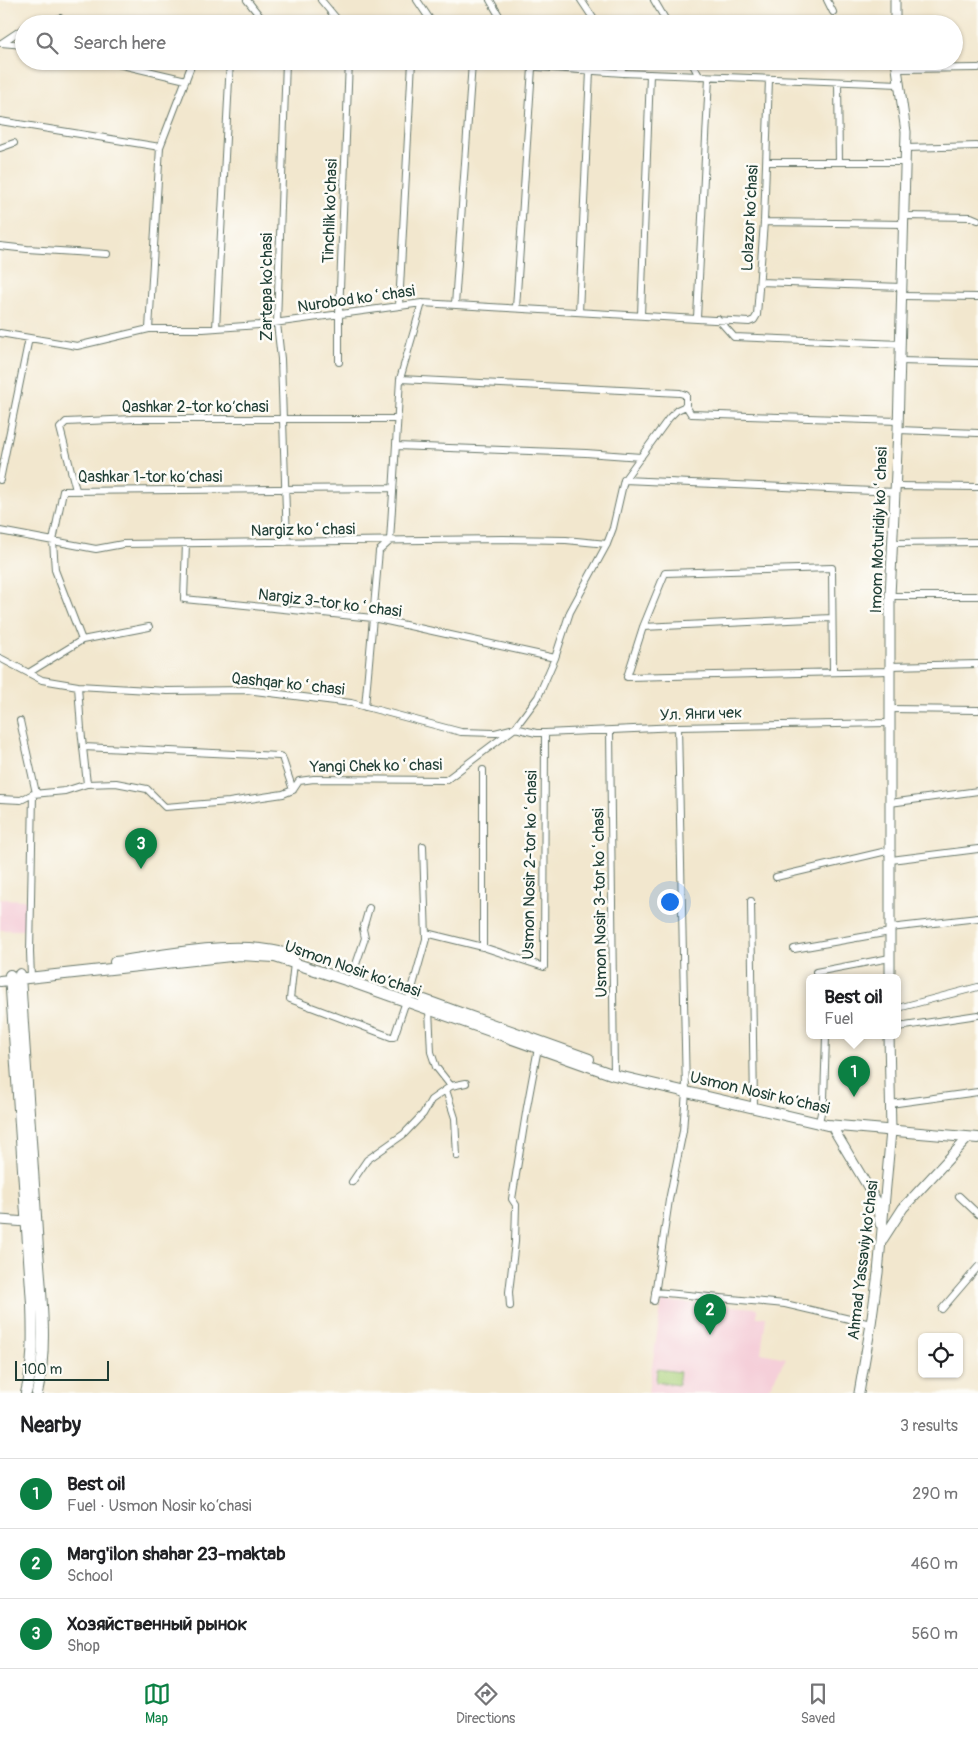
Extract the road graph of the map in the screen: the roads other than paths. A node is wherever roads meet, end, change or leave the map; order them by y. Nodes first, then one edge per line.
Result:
1 (246, 0) edge
2 (321, 0) edge
3 (417, 0) edge
4 (490, 0) edge
5 (582, 0) edge
6 (654, 0) edge
7 (826, 0) edge
8 (895, 0) edge
9 (833, 12) dead end
10 (258, 15) edge
11 (334, 15) edge
12 (428, 15) edge
13 (499, 15) edge
14 (591, 15) edge
15 (663, 15) edge
16 (895, 15) edge
17 (15, 34) edge
18 (1, 43) edge
19 (15, 44) edge
20 (963, 67) edge
21 (978, 68) edge
22 (143, 70) edge
23 (190, 70) edge
24 (230, 70) edge
25 (286, 70) edge
26 (349, 70) edge
27 (412, 70) edge
28 (472, 70) edge
29 (530, 70) edge
30 (581, 70) edge
31 (622, 70) edge
32 (695, 70) edge
33 (898, 70) edge
34 (590, 71) junction
35 (623, 73) junction
36 (650, 74) junction
37 (699, 76) junction
38 (709, 77) junction
39 (769, 79) junction
40 (186, 80) junction
41 (838, 82) junction
42 (899, 84) junction
43 (0, 121) edge
44 (14, 143) dead end
45 (978, 146) edge
46 (0, 148) edge
47 (160, 148) junction
48 (906, 148) junction
49 (766, 162) junction
50 (839, 162) junction
51 (906, 162) junction
52 (904, 220) junction
53 (978, 220) edge
54 (764, 222) junction
55 (0, 246) edge
56 (107, 254) dead end
57 (760, 282) junction
58 (902, 291) junction
59 (978, 297) edge
60 (422, 303) junction
61 (456, 305) junction
62 (399, 306) junction
63 (516, 308) junction
64 (579, 312) junction
65 (339, 314) junction
66 (641, 315) junction
67 (697, 318) junction
68 (718, 319) junction
69 (277, 323) junction
70 (216, 328) junction
71 (149, 329) junction
72 (0, 333) edge
73 (29, 338) junction
74 (900, 344) junction
75 (900, 361) junction
76 (339, 362) dead end
77 (978, 363) edge
78 (400, 379) junction
79 (686, 406) junction
80 (283, 419) junction
81 (397, 419) junction
82 (898, 426) junction
83 (978, 433) edge
84 (396, 446) junction
85 (641, 457) junction
86 (0, 480) edge
87 (624, 480) junction
88 (978, 487) edge
89 (393, 488) junction
90 (286, 489) junction
91 (895, 489) junction
92 (76, 490) junction
93 (0, 531) edge
94 (53, 541) junction
95 (390, 541) junction
96 (287, 542) junction
97 (978, 542) edge
98 (892, 543) junction
99 (186, 544) junction
100 (607, 544) junction
101 (890, 596) junction
102 (978, 596) edge
103 (373, 618) junction
104 (832, 618) junction
105 (149, 627) dead end
106 (643, 627) junction
107 (82, 640) junction
108 (0, 658) edge
109 (555, 658) junction
110 (978, 664) edge
111 (889, 668) junction
112 (30, 672) junction
113 (833, 672) junction
114 (78, 686) junction
115 (365, 707) junction
116 (889, 709) junction
117 (978, 710) edge
118 (20, 722) dead end
119 (890, 723) junction
120 (678, 727) junction
121 (515, 728) junction
122 (610, 731) junction
123 (545, 733) junction
124 (83, 747) junction
125 (483, 770) dead end
126 (87, 784) junction
127 (292, 790) junction
128 (978, 790) edge
129 (34, 794) junction
130 (0, 799) edge
131 (890, 803) junction
132 (423, 846) dead end
133 (978, 849) edge
134 (891, 855) junction
135 (776, 877) dead end
136 (751, 901) dead end
137 (368, 908) dead end
138 (978, 918) edge
139 (890, 930) junction
140 (426, 933) junction
141 (483, 947) junction
142 (794, 950) dead end
143 (890, 958) junction
144 (294, 963) junction
145 (816, 972) dead end
146 (890, 974) edge
147 (352, 976) junction
148 (15, 977) edge
149 (978, 987) edge
150 (382, 989) junction
151 (408, 999) junction
152 (901, 1007) edge
153 (429, 1010) junction
154 (978, 1015) edge
155 (901, 1026) edge
156 (826, 1039) edge
157 (889, 1039) edge
158 (538, 1048) junction
159 (614, 1072) junction
160 (466, 1084) dead end
161 (448, 1088) junction
162 (686, 1091) junction
163 (978, 1092) edge
164 (890, 1104) junction
165 (754, 1107) junction
166 (819, 1122) junction
167 (831, 1125) junction
168 (892, 1131) junction
169 (973, 1138) edge
170 (457, 1156) dead end
171 (352, 1182) dead end
172 (959, 1196) dead end
173 (978, 1214) edge
174 (0, 1220) edge
175 (32, 1223) junction
176 (882, 1242) junction
177 (978, 1267) edge
178 (655, 1292) junction
179 (654, 1301) dead end
180 (510, 1306) dead end
181 (942, 1309) dead end
182 (871, 1324) junction
183 (26, 1393) edge
184 (37, 1393) edge
185 (859, 1393) edge

1 - 10 street
2 - 11 street
3 - 12 street
4 - 13 street
5 - 14 street
6 - 15 street
7 - 9 street
8 - 16 street
17 - 18 street
18 - 19 street
20 - 21 street
22 - 40 street
23 - 40 street
24 - 70 street
25 - 69 street, Zartepa ko'chasi
26 - 65 street, Tinchlik ko'chasi
27 - 62 street
28 - 61 street
29 - 63 street
30 - 34 street
31 - 35 street
32 - 37 street
33 - 42 street, Imom Moturidiy koʻchasi
34 - 35 street
34 - 64 street
35 - 36 street
36 - 37 street
36 - 66 street
37 - 38 street
38 - 39 street
38 - 67 street
39 - 41 street
39 - 49 street, Lolazor ko‘chasi
40 - 47 street
41 - 42 street
41 - 50 street
42 - 48 street, Imom Moturidiy koʻchasi
43 - 47 street
44 - 46 street
45 - 48 street
47 - 71 street
48 - 51 street, Imom Moturidiy koʻchasi
49 - 50 street
49 - 54 street, Lolazor ko‘chasi
50 - 51 street
51 - 52 street, Imom Moturidiy koʻchasi
52 - 53 street
52 - 54 street
52 - 58 street, Imom Moturidiy koʻchasi
54 - 57 street, Lolazor ko‘chasi
55 - 56 street
57 - 58 street
57 - 68 street, Lolazor ko‘chasi
58 - 59 street
58 - 74 street, Imom Moturidiy koʻchasi
60 - 61 street, Nurobod koʻchasi
60 - 62 street, Nurobod koʻchasi
60 - 78 street
61 - 63 street, Nurobod koʻchasi
62 - 65 street, Nurobod koʻchasi
63 - 64 street, Nurobod koʻchasi
64 - 66 street, Nurobod koʻchasi
65 - 69 street, Nurobod koʻchasi
65 - 76 street, Tinchlik ko'chasi
66 - 67 street, Nurobod koʻchasi
67 - 68 street, Nurobod koʻchasi
68 - 74 street
69 - 70 street, Nurobod koʻchasi
69 - 80 street, Zartepa ko'chasi
70 - 71 street, Nurobod koʻchasi
71 - 73 street, Nurobod koʻchasi
72 - 73 street, Nurobod koʻchasi
73 - 86 street
74 - 75 street, Imom Moturidiy koʻchasi
75 - 77 street
75 - 82 street, Imom Moturidiy koʻchasi
78 - 79 street
78 - 81 street
79 - 82 street
79 - 85 street
80 - 81 street, Qashkar 2-tor koʼchasi
80 - 90 street, Zartepa ko'chasi
80 - 92 street, Qashkar 2-tor koʼchasi
81 - 84 street
82 - 83 street
82 - 91 street, Imom Moturidiy koʻchasi
84 - 85 street
84 - 89 street
85 - 87 street
87 - 91 street
87 - 100 street, Yangi Chek koʻchasi
88 - 91 street
89 - 90 street, Qashkar 1-tor koʼchasi
89 - 95 street
90 - 92 street, Qashkar 1-tor koʼchasi
90 - 96 street, Zartepa ko'chasi
91 - 98 street, Imom Moturidiy koʻchasi
92 - 94 street, Qashkar 1-tor koʼchasi
93 - 94 street, Nargiz koʻchasi
94 - 99 street, Nargiz koʻchasi
94 - 107 street, Qashkar 1-tor koʼchasi
95 - 96 street, Nargiz koʻchasi
95 - 100 street, Nargiz koʻchasi
95 - 103 street
96 - 99 street, Nargiz koʻchasi
97 - 98 street
98 - 101 street, Imom Moturidiy koʻchasi
99 - 103 street, Nargiz 3-tor koʻchasi
100 - 109 street, Yangi Chek koʻchasi
101 - 102 street
101 - 111 street, Imom Moturidiy koʻchasi
103 - 109 street, Nargiz 3-tor koʻchasi
103 - 115 street
104 - 106 street
104 - 106 street
104 - 113 street
105 - 107 street
106 - 113 street
107 - 112 street
108 - 112 street, Qashqar koʻchasi
109 - 121 street, Yangi Chek koʻchasi
110 - 111 street
111 - 113 street
111 - 116 street, Imom Moturidiy koʻchasi
112 - 114 street, Qashqar koʻchasi
114 - 115 street, Qashqar koʻchasi
114 - 124 street
115 - 121 street, Qashqar koʻchasi
116 - 117 street
116 - 119 street, Imom Moturidiy koʻchasi
118 - 129 street
119 - 120 street, Ул. Янги чек
119 - 131 street, Imom Moturidiy koʻchasi
120 - 122 street, Ул. Янги чек
120 - 162 street
121 - 123 street, Ул. Янги чек
121 - 127 street, Yangi Chek koʻchasi
122 - 123 street, Ул. Янги чек
122 - 159 street, Usmon Nosir 3-tor koʻchasi
123 - 141 street, Usmon Nosir 2-tor koʻchasi
124 - 126 street
124 - 127 street
125 - 141 street
126 - 127 street, Yangi Chek koʻchasi
126 - 129 street, Yangi Chek koʻchasi
128 - 131 street
129 - 130 street, Yangi Chek koʻchasi
129 - 148 street
131 - 134 street, Imom Moturidiy koʻchasi
132 - 140 street
133 - 134 street
134 - 135 street
134 - 139 street, Imom Moturidiy koʻchasi
136 - 165 street
137 - 147 street
138 - 139 street
139 - 142 street
139 - 143 street, Imom Moturidiy koʻchasi
140 - 141 street, Usmon Nosir 2-tor koʻchasi
140 - 151 street
143 - 145 street
143 - 146 street, Imom Moturidiy koʻchasi
144 - 148 main road, Usmon Nosir ko‘chasi
144 - 150 main road, Usmon Nosir ko‘chasi
144 - 151 street
147 - 148 main road, Usmon Nosir ko‘chasi
147 - 150 main road, Usmon Nosir ko‘chasi
148 - 175 main road
149 - 152 street
150 - 151 main road, Usmon Nosir ko‘chasi
151 - 153 main road, Usmon Nosir ko‘chasi
151 - 159 main road, Usmon Nosir ko‘chasi
153 - 158 main road, Usmon Nosir ko‘chasi
153 - 161 street
154 - 155 street
156 - 166 street
157 - 164 street
158 - 159 main road, Usmon Nosir ko‘chasi
158 - 180 street
159 - 162 main road, Usmon Nosir ko‘chasi
160 - 161 street
161 - 170 street
161 - 171 street
162 - 165 main road, Usmon Nosir ko‘chasi
162 - 178 street
163 - 164 street
164 - 168 street
165 - 166 main road, Usmon Nosir ko‘chasi
166 - 167 main road, Usmon Nosir ko‘chasi
167 - 168 main road, Usmon Nosir ko‘chasi
167 - 176 street
168 - 169 main road, Usmon Nosir ko‘chasi
168 - 176 street, Ahmad Yassaviy ko'chasi
169 - 176 street
172 - 173 street
174 - 175 street
175 - 183 main road
175 - 184 main road
176 - 182 street, Ahmad Yassaviy ko'chasi
177 - 181 street
178 - 179 street
178 - 182 street
182 - 185 street, Ahmad Yassaviy ko'chasi

